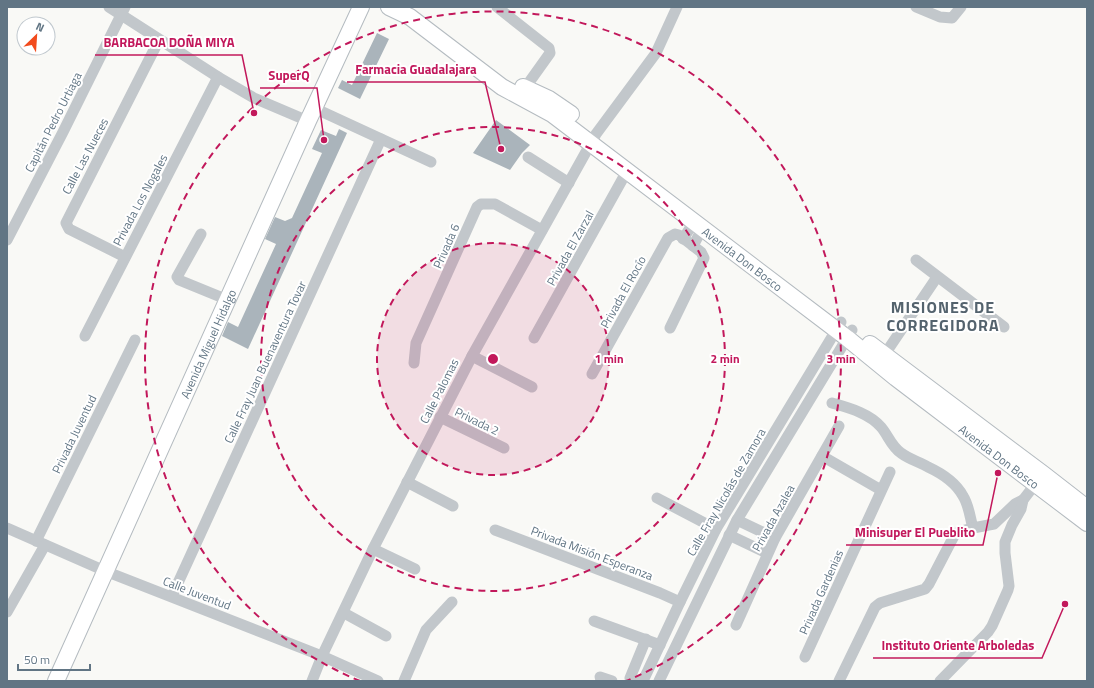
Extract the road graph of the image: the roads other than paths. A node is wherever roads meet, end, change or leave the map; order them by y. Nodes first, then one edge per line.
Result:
1 (109, 7) edge
2 (360, 7) edge
3 (389, 7) edge
4 (414, 7) edge
5 (497, 7) edge
6 (677, 7) edge
7 (916, 7) edge
8 (961, 7) edge
9 (123, 11) edge
10 (160, 40) junction
11 (218, 77) junction
12 (525, 88) junction
13 (311, 115) junction
14 (381, 139) junction
15 (593, 139) junction
16 (528, 157) dead end
17 (431, 162) dead end
18 (627, 171) junction
19 (569, 183) junction
20 (698, 225) junction
21 (542, 230) junction
22 (201, 234) dead end
23 (683, 239) junction
24 (7, 240) edge
25 (693, 246) junction
26 (125, 257) junction
27 (916, 260) dead end
28 (937, 277) junction
29 (228, 300) junction
30 (1004, 327) dead end
31 (670, 328) dead end
32 (844, 330) junction
33 (85, 336) dead end
34 (534, 338) dead end
35 (135, 340) dead end
36 (885, 354) junction
37 (472, 356) junction
38 (414, 364) dead end
39 (592, 374) dead end
40 (532, 387) dead end
41 (832, 403) dead end
42 (440, 417) junction
43 (839, 426) dead end
44 (504, 448) dead end
45 (822, 456) junction
46 (890, 472) dead end
47 (1040, 478) junction
48 (407, 482) junction
49 (881, 490) junction
50 (657, 498) dead end
51 (1023, 500) junction
52 (453, 506) dead end
53 (1087, 508) edge
54 (737, 520) junction
55 (1087, 523) edge
56 (973, 528) junction
57 (716, 529) junction
58 (496, 530) dead end
59 (8, 531) edge
60 (730, 535) junction
61 (775, 538) junction
62 (40, 543) junction
63 (707, 547) junction
64 (373, 549) junction
65 (721, 552) junction
66 (768, 553) junction
67 (415, 569) dead end
68 (105, 571) junction
69 (172, 596) junction
70 (452, 602) dead end
71 (680, 602) junction
72 (7, 612) edge
73 (344, 613) junction
74 (594, 621) dead end
75 (736, 625) dead end
76 (386, 636) dead end
77 (646, 639) junction
78 (660, 645) junction
79 (322, 656) junction
80 (805, 657) dead end
81 (600, 677) dead end
82 (631, 680) edge
83 (56, 681) edge
84 (312, 681) edge
85 (378, 681) edge
86 (404, 681) edge
87 (612, 681) edge
88 (643, 681) edge
89 (659, 681) edge
90 (839, 681) edge
91 (940, 681) edge

1 - 9 street
2 - 13 street, Avenida Miguel Hidalgo
3 - 15 street, Avenida Don Bosco
4 - 12 street, Avenida Don Bosco
5 - 12 street
6 - 15 street, Calle Palomas
7 - 8 street
9 - 10 street
9 - 24 street, Capitán Pedro Urtiaga
10 - 11 street
10 - 26 street, Calle Las Nueces
11 - 13 street
11 - 26 street, Privada Los Nogales
12 - 15 street, Avenida Don Bosco
13 - 14 street
13 - 29 street, Avenida Miguel Hidalgo
14 - 17 street
14 - 69 street, Calle Fray Juan Buenaventura Tovar
15 - 18 street, Avenida Don Bosco
15 - 19 street, Calle Palomas
15 - 32 street, Avenida Don Bosco
16 - 19 street
18 - 20 street, Avenida Don Bosco
18 - 34 street, Privada El Zarzal
19 - 21 street, Calle Palomas
20 - 23 street
20 - 25 street
20 - 32 street, Avenida Don Bosco
21 - 37 street, Calle Palomas
21 - 38 street, Privada 6
22 - 29 street
23 - 25 street
23 - 39 street, Privada El Rocío
25 - 31 street
26 - 33 street, Privada Los Nogales
27 - 28 street
28 - 30 street
28 - 36 street
29 - 68 street, Avenida Miguel Hidalgo
32 - 36 street, Avenida Don Bosco
32 - 47 street, Avenida Don Bosco
32 - 54 street, Calle Fray Nicolás de Zamora
32 - 57 street, Calle Fray Nicolás de Zamora
35 - 62 street, Privada Juventud
36 - 47 street, Avenida Don Bosco
37 - 40 street
37 - 42 street, Calle Palomas
41 - 56 street
42 - 44 street, Privada 2
42 - 48 street, Calle Palomas
43 - 45 street, Privada Azalea
45 - 49 street
45 - 61 street, Privada Azalea
46 - 49 street, Privada Gardenias
47 - 51 street
47 - 53 street, Avenida Don Bosco
47 - 55 street, Avenida Don Bosco
48 - 52 street
48 - 64 street, Calle Palomas
49 - 80 street, Privada Gardenias
50 - 57 street
51 - 56 street
51 - 91 street
54 - 60 street, Calle Fray Nicolás de Zamora
54 - 61 street
56 - 90 street
57 - 63 street, Calle Fray Nicolás de Zamora
58 - 71 street, Privada Misión Esperanza
59 - 62 street, Calle Juventud
60 - 65 street, Calle Fray Nicolás de Zamora
60 - 66 street
61 - 66 street, Privada Azalea
62 - 68 street, Calle Juventud
62 - 72 street, Privada Juventud
63 - 65 street
63 - 71 street, Calle Fray Nicolás de Zamora
64 - 67 street
64 - 73 street, Calle Palomas
65 - 89 street, Calle Fray Nicolás de Zamora
66 - 75 street, Privada Azalea
68 - 69 street, Calle Juventud
68 - 83 street, Avenida Miguel Hidalgo
69 - 79 street, Calle Juventud
70 - 86 street
71 - 78 street, Calle Fray Nicolás de Zamora
73 - 76 street
73 - 79 street, Calle Palomas
74 - 77 street
77 - 78 street
77 - 82 street
78 - 88 street, Calle Fray Nicolás de Zamora
79 - 84 street, Calle Palomas
79 - 85 street, Calle Juventud
81 - 87 street

